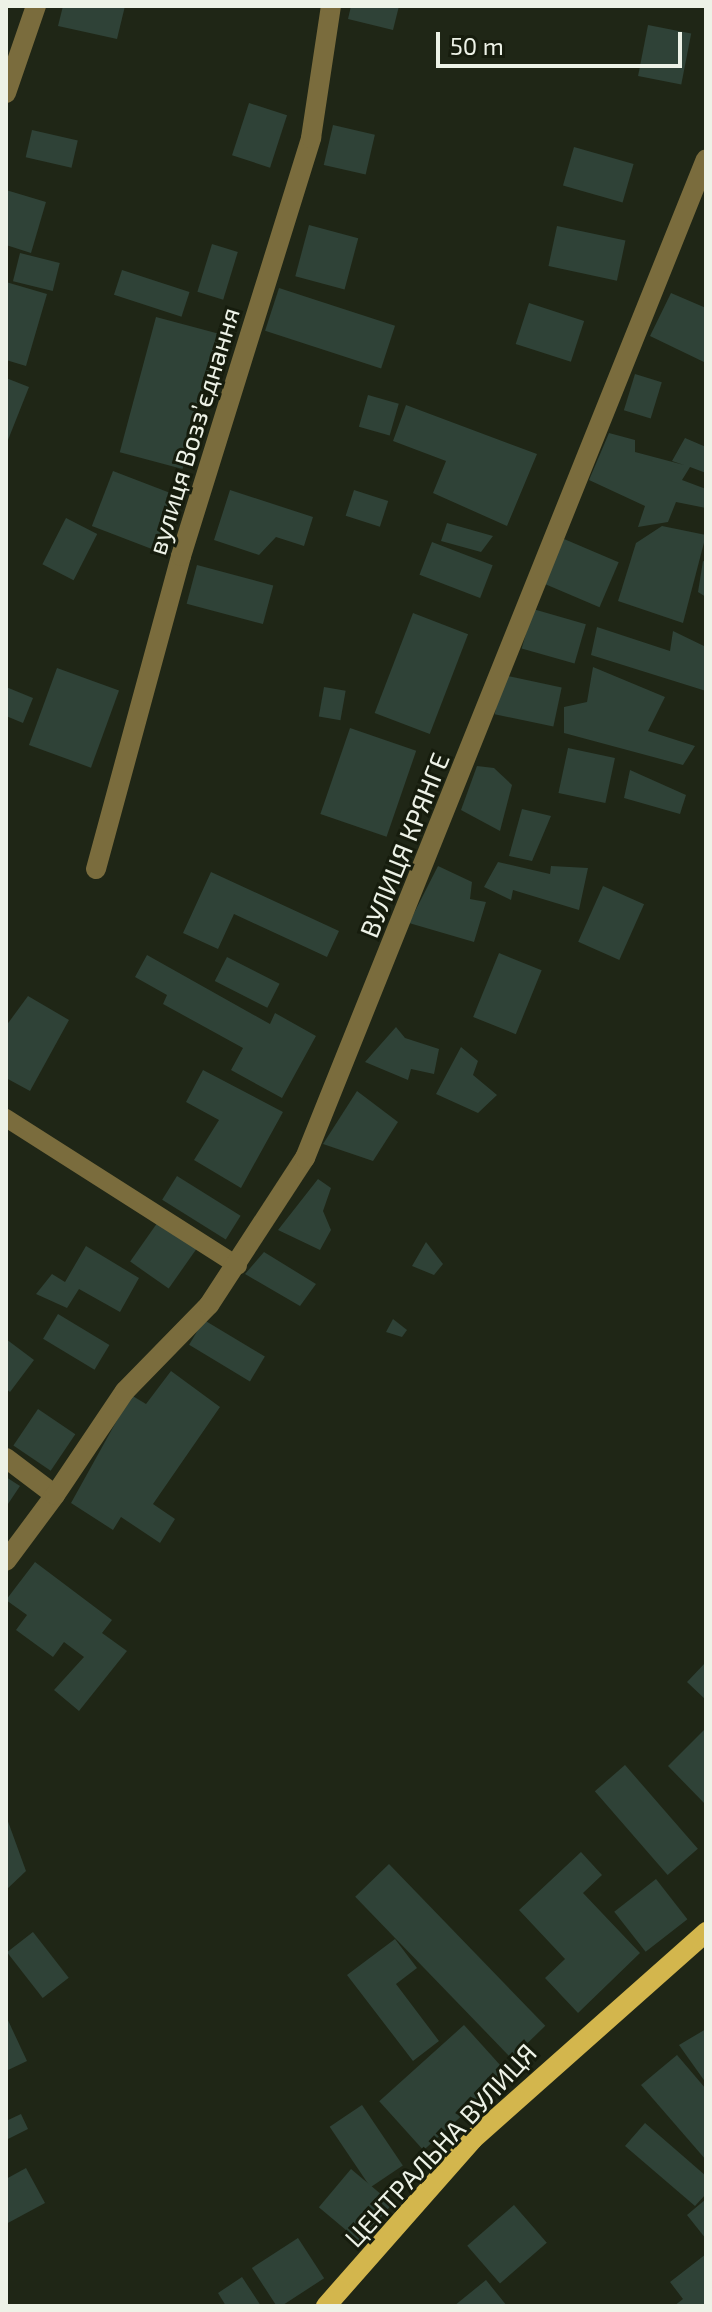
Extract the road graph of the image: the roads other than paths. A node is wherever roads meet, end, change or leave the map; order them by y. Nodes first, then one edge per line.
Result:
1 (36, 6) edge
2 (331, 6) edge
3 (6, 93) edge
4 (706, 159) edge
5 (96, 869) dead end
6 (6, 1118) edge
7 (238, 1266) junction
8 (6, 1458) edge
9 (55, 1495) junction
10 (6, 1561) edge
11 (706, 1932) edge
12 (326, 2306) edge

1 - 3 street
2 - 5 street, вулиця Воззʼєднання
4 - 7 street, ВУЛИЦЯ КРЯНГЕ
6 - 7 lane
7 - 9 street, ВУЛИЦЯ КРЯНГЕ
8 - 9 street
9 - 10 street, ВУЛИЦЯ КРЯНГЕ
11 - 12 main road, ЦЕНТРАЛЬНА ВУЛИЦЯ

